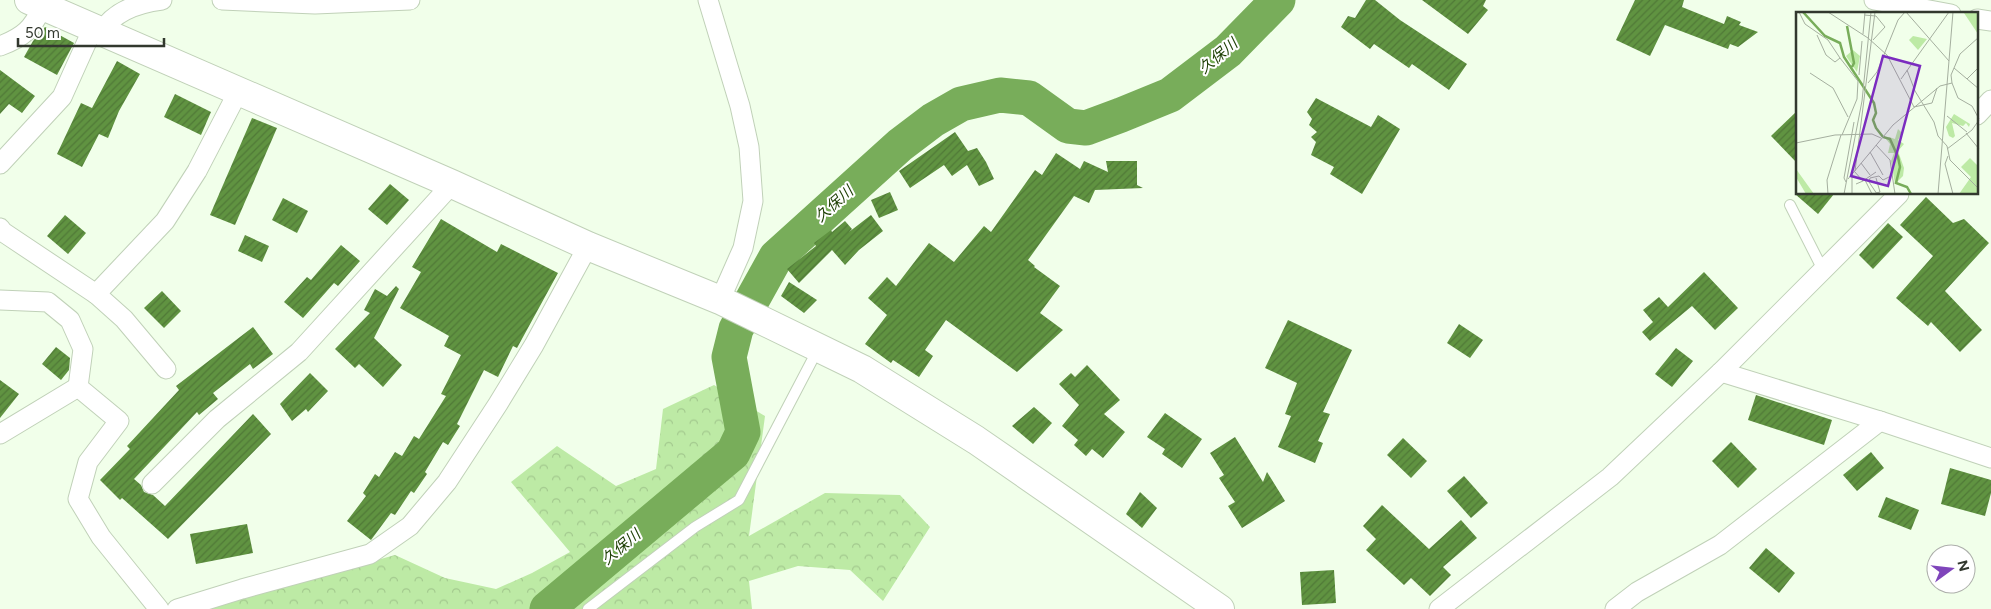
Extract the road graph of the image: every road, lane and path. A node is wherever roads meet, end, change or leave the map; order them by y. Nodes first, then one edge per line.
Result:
1 (162, 0) edge
2 (222, 0) edge
3 (410, 0) edge
4 (708, 0) edge
5 (1874, 0) edge
6 (315, 2) edge
7 (36, 3) edge
8 (1939, 12) edge
9 (1978, 19) edge
10 (1991, 21) edge
11 (98, 30) junction
12 (0, 46) edge
13 (238, 92) junction
14 (1991, 100) edge
15 (1978, 114) edge
16 (0, 164) edge
17 (452, 184) junction
18 (1898, 195) edge
19 (1790, 205) dead end
20 (1, 231) edge
21 (588, 246) junction
22 (1823, 270) junction
23 (96, 294) junction
24 (0, 300) edge
25 (725, 302) junction
26 (818, 348) junction
27 (166, 369) dead end
28 (1721, 372) junction
29 (78, 387) junction
30 (1880, 421) junction
31 (0, 434) edge
32 (1991, 458) edge
33 (152, 484) dead end
34 (159, 609) edge
35 (177, 609) edge
36 (588, 609) edge
37 (1220, 609) edge
38 (1439, 609) edge
39 (1615, 609) edge

1 - 11 street
2 - 6 street
3 - 6 street
4 - 25 street
5 - 8 street
7 - 11 street
7 - 12 street
9 - 10 street
11 - 13 street
11 - 16 street
13 - 17 street
13 - 23 street
14 - 15 street
17 - 21 street
17 - 33 street
18 - 22 street
19 - 22 lane
20 - 23 street
21 - 25 street
21 - 35 street
22 - 28 street
23 - 27 street
24 - 29 street
25 - 26 street
26 - 36 lane
26 - 37 street
28 - 30 street
28 - 38 street
29 - 31 street
29 - 34 street
30 - 32 street
30 - 39 street

